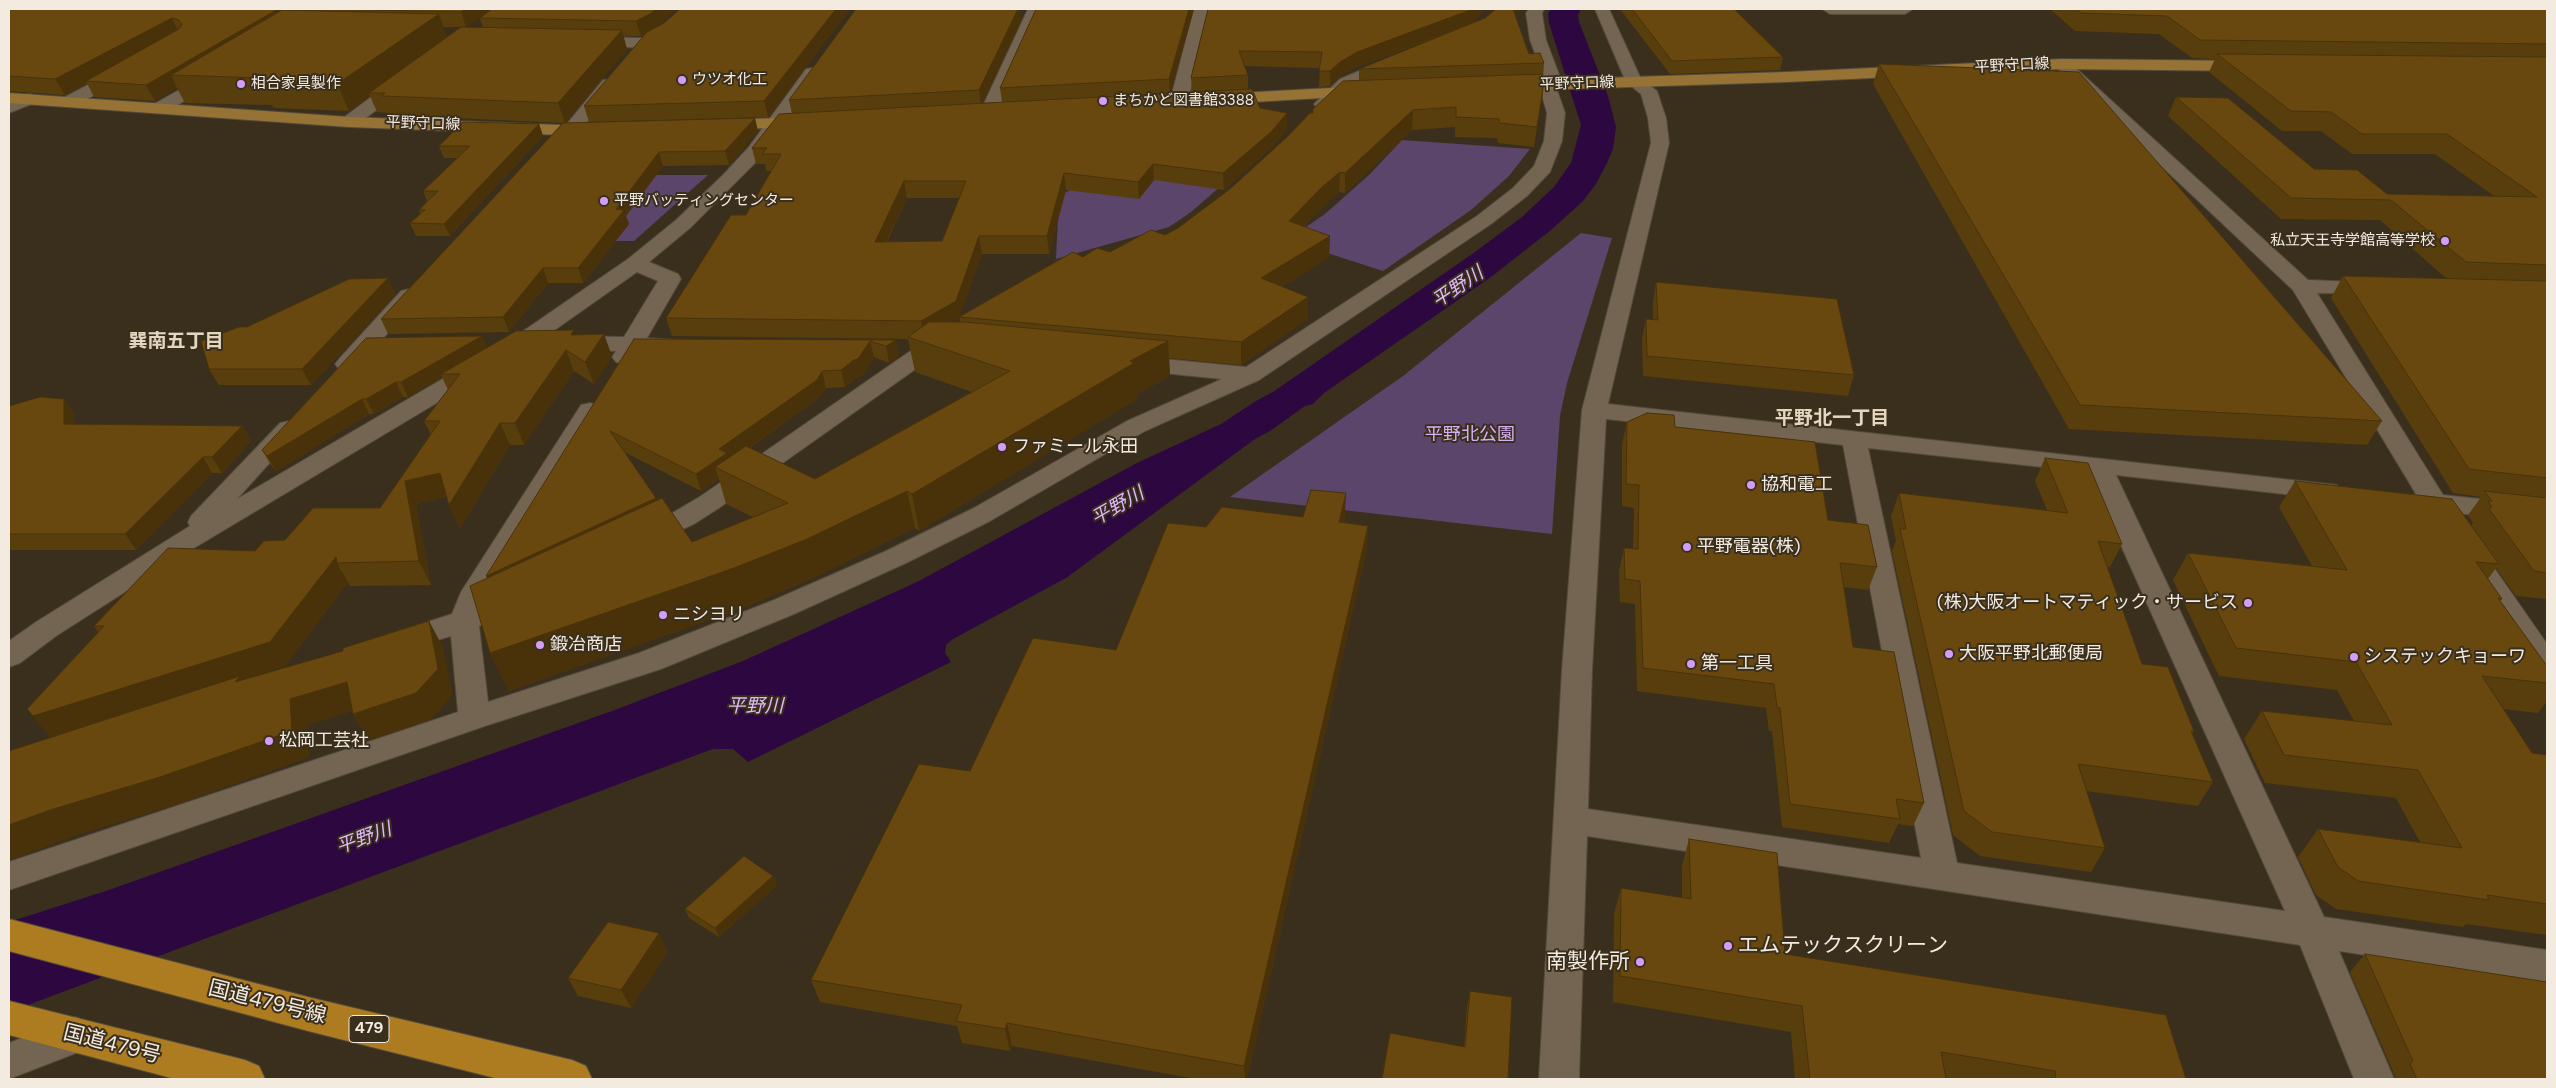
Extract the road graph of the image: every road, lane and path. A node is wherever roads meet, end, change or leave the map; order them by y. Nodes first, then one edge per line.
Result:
1 (264, 9) edge
2 (1202, 9) edge
3 (1536, 9) edge
4 (1830, 9) edge
5 (1905, 9) edge
6 (322, 10) edge
7 (1604, 10) edge
8 (1035, 12) edge
9 (1014, 15) edge
10 (299, 24) edge
11 (660, 34) edge
12 (577, 42) edge
13 (644, 43) junction
14 (825, 55) edge
15 (1408, 56) edge
16 (137, 64) edge
17 (2062, 64) junction
18 (2270, 66) edge
19 (226, 68) edge
20 (417, 72) edge
21 (1634, 82) junction
22 (1555, 85) junction
23 (1489, 87) edge
24 (128, 90) edge
25 (1383, 91) edge
26 (1334, 93) junction
27 (9, 98) edge
28 (28, 99) junction
29 (1179, 101) junction
30 (68, 102) junction
31 (1160, 102) edge
32 (103, 104) junction
33 (9, 108) edge
34 (160, 108) junction
35 (1008, 111) edge
36 (989, 112) junction
37 (970, 113) edge
38 (1309, 118) edge
39 (824, 121) edge
40 (349, 122) junction
41 (776, 124) junction
42 (698, 126) edge
43 (611, 128) edge
44 (567, 129) junction
45 (542, 152) edge
46 (635, 263) junction
47 (424, 279) edge
48 (2302, 286) junction
49 (2396, 289) edge
50 (961, 338) edge
51 (524, 341) junction
52 (484, 342) dead end
53 (396, 343) edge
54 (366, 344) junction
55 (633, 345) junction
56 (688, 345) edge
57 (899, 347) dead end
58 (929, 348) junction
59 (1106, 361) edge
60 (1251, 375) junction
61 (332, 380) edge
62 (306, 410) edge
63 (1594, 410) junction
64 (1854, 439) junction
65 (2098, 465) junction
66 (2355, 494) edge
67 (2394, 498) edge
68 (2434, 502) junction
69 (2547, 514) edge
70 (179, 545) junction
71 (622, 547) edge
72 (534, 588) edge
73 (464, 621) junction
74 (371, 651) edge
75 (9, 656) edge
76 (2547, 666) edge
77 (474, 718) junction
78 (1572, 820) junction
79 (9, 876) edge
80 (1942, 876) junction
81 (2313, 932) junction
82 (9, 935) edge
83 (2547, 966) edge
84 (42, 1027) edge
85 (9, 1061) edge
86 (245, 1079) edge
87 (572, 1079) edge
88 (1559, 1079) edge
89 (2374, 1079) edge

1 - 6 street
2 - 29 street
3 - 22 street
4 - 5 street
6 - 10 street
7 - 21 street
8 - 9 street
8 - 36 street
11 - 13 street
12 - 13 street
13 - 44 street
14 - 41 street
15 - 26 street
16 - 30 street
17 - 18 main road, 平野守口線
17 - 21 main road, 平野守口線
17 - 48 street
19 - 34 street
20 - 40 street
21 - 22 main road, 平野守口線
21 - 63 street
22 - 23 main road, 平野守口線
22 - 60 street
24 - 32 street
25 - 26 main road
26 - 29 main road
26 - 38 street
27 - 28 main road, 平野守口線
28 - 30 main road, 平野守口線
28 - 33 street
29 - 31 main road
30 - 32 main road, 平野守口線
32 - 34 main road, 平野守口線
34 - 40 main road, 平野守口線
35 - 36 main road
36 - 37 main road
39 - 41 main road
40 - 44 main road, 平野守口線
41 - 42 main road
41 - 46 street
43 - 44 main road, 平野守口線
44 - 45 street
46 - 51 street
46 - 55 street
47 - 54 street
48 - 49 street
48 - 68 street
50 - 58 street
51 - 52 street
51 - 55 street
51 - 70 street
53 - 54 street
54 - 61 street
55 - 56 street
55 - 73 street
57 - 58 street
58 - 71 street
59 - 60 street
60 - 77 street
62 - 70 street
63 - 64 street
63 - 78 street
64 - 65 street
64 - 80 street
65 - 66 street
65 - 81 street
67 - 68 street
68 - 69 street
68 - 76 street
70 - 75 street
72 - 73 street
73 - 74 street
73 - 77 street
77 - 79 street
78 - 80 street
78 - 88 street
80 - 81 street
81 - 83 street
81 - 89 street
82 - 87 highway, 国道479号線 / 479
84 - 85 street
84 - 86 highway, 国道479号

